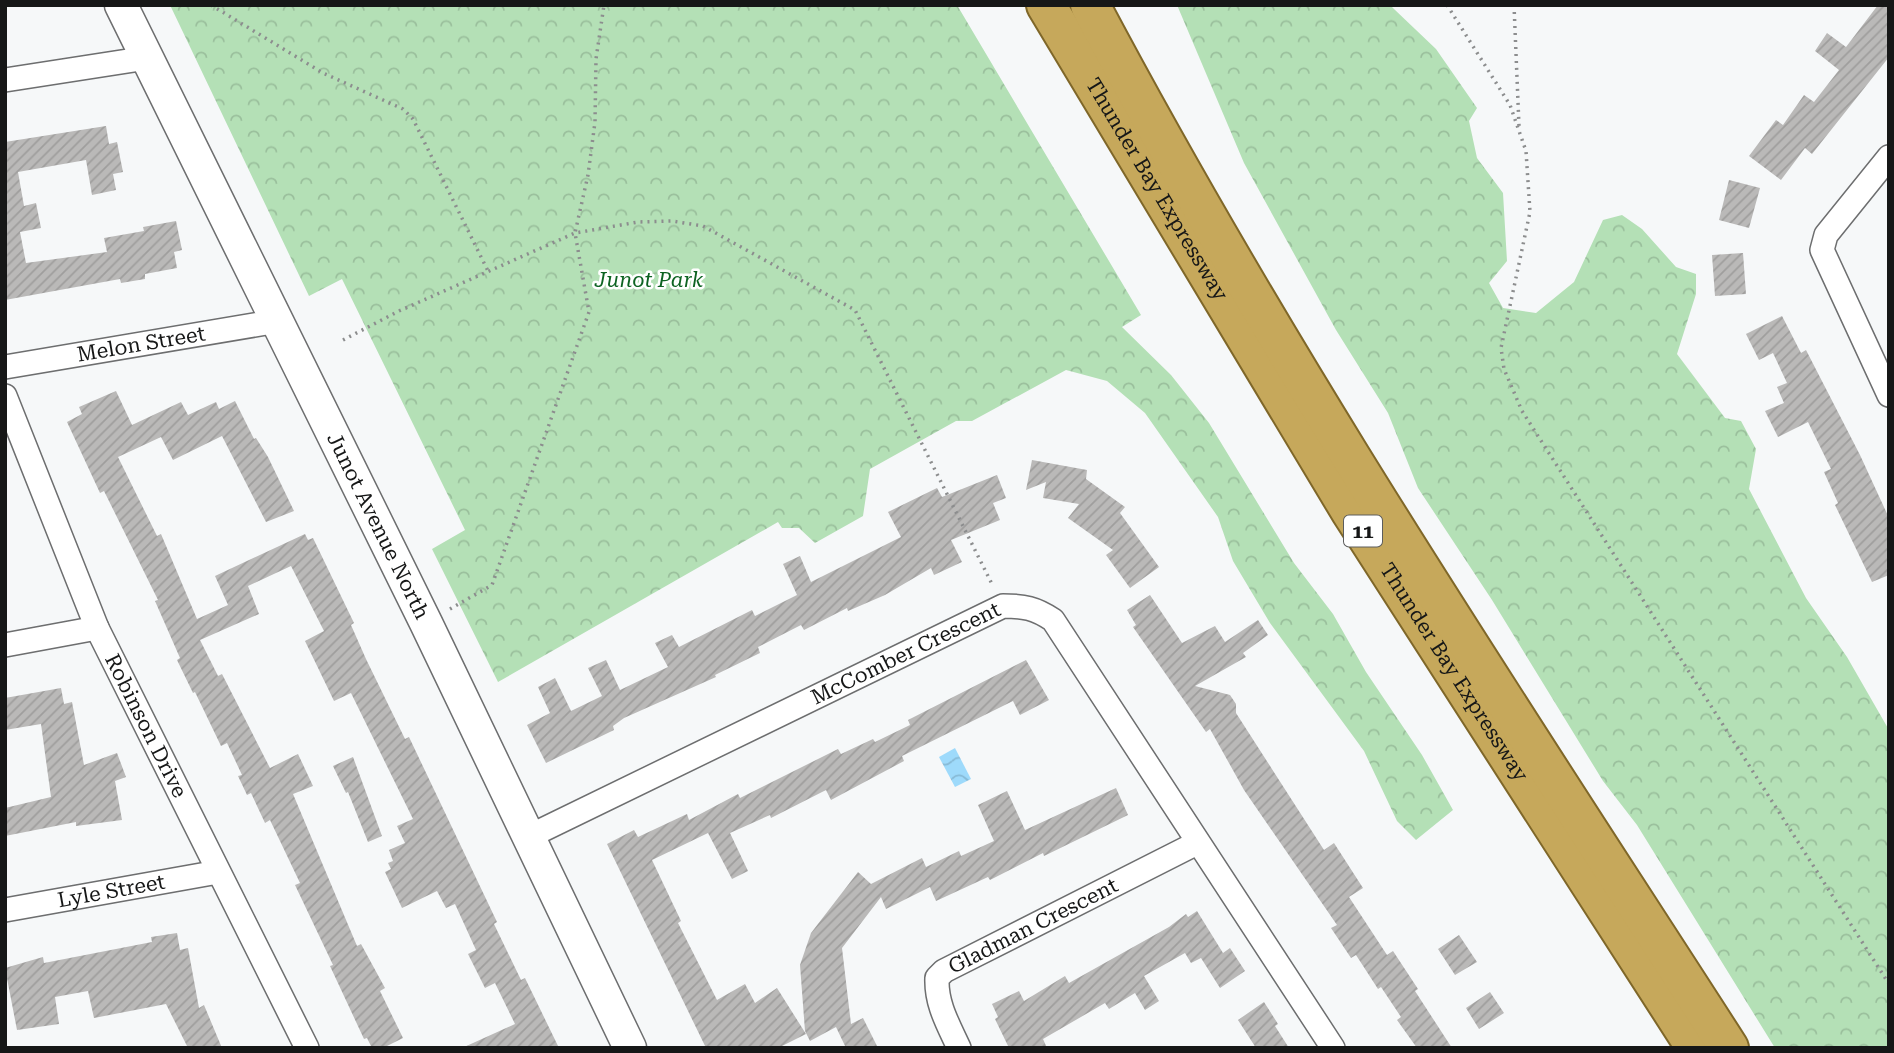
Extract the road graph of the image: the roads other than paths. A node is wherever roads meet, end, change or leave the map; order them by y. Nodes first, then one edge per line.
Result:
1 (121, 5) edge
2 (1046, 5) edge
3 (1090, 5) edge
4 (147, 58) junction
5 (5, 80) edge
6 (1889, 157) edge
7 (278, 321) junction
8 (5, 367) edge
9 (1889, 395) edge
10 (5, 396) edge
11 (96, 628) junction
12 (5, 645) edge
13 (528, 837) junction
14 (1197, 843) junction
15 (218, 872) junction
16 (5, 910) edge
17 (307, 1048) edge
18 (630, 1048) edge
19 (959, 1048) edge
20 (1333, 1048) edge
21 (1696, 1048) edge
22 (1729, 1048) edge

1 - 4 main road, Junot Avenue North
2 - 21 highway, Thunder Bay Expressway / 11
3 - 22 highway, Thunder Bay Expressway / 11
4 - 5 street
4 - 7 main road, Junot Avenue North
6 - 9 street
7 - 8 street, Melon Street
7 - 13 main road, Junot Avenue North
10 - 11 street, Robinson Drive
11 - 12 street
11 - 15 street, Robinson Drive
13 - 14 street, McComber Crescent
13 - 18 main road, Junot Avenue North
14 - 19 street, Gladman Crescent
14 - 20 street, McComber Crescent
15 - 16 street, Lyle Street
15 - 17 street, Robinson Drive

